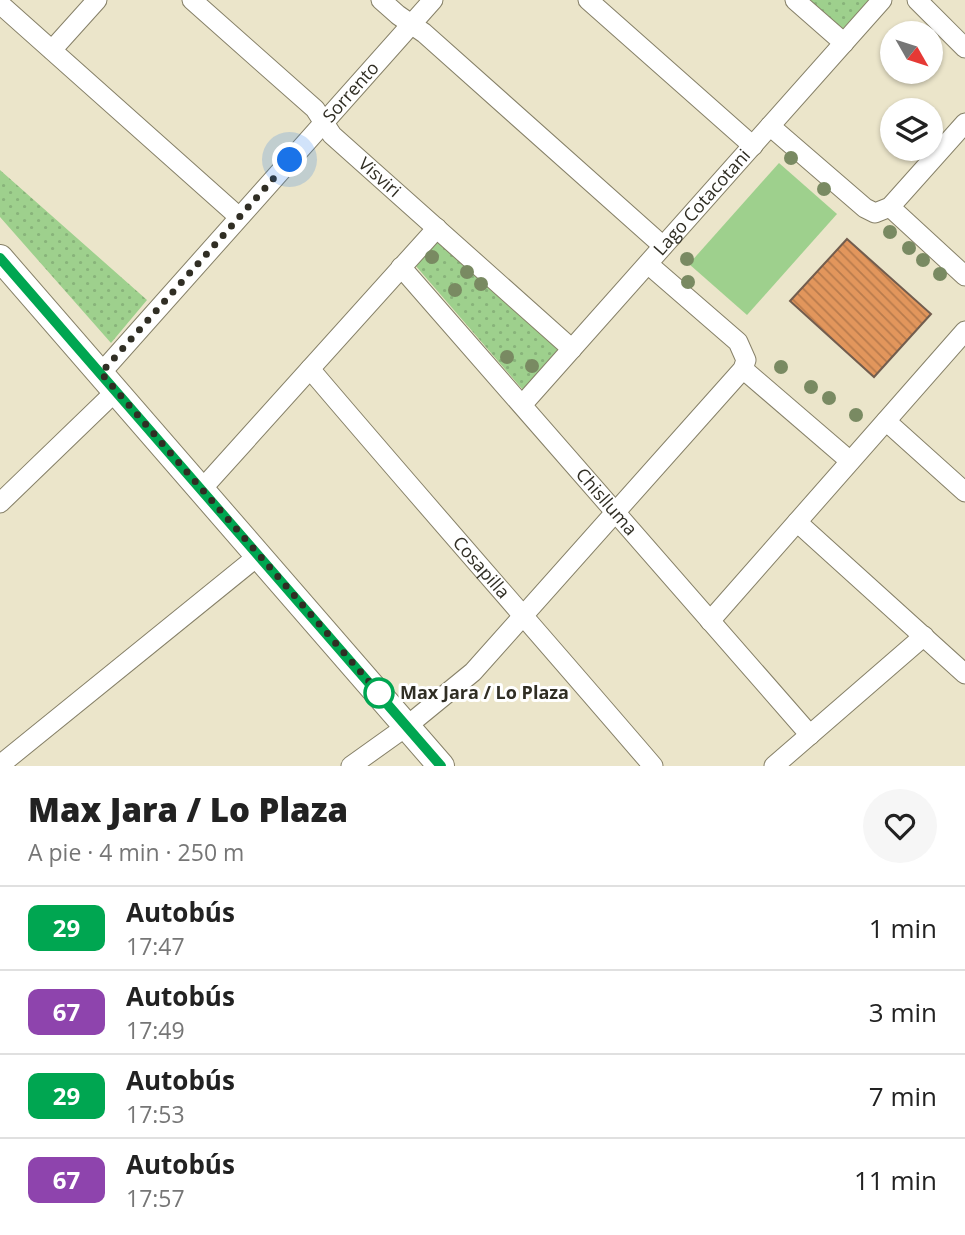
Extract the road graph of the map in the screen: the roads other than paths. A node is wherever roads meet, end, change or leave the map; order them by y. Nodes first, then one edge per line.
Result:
1 (97, 0) edge
2 (192, 0) edge
3 (381, 0) edge
4 (433, 0) edge
5 (589, 0) edge
6 (795, 0) edge
7 (882, 0) edge
8 (916, 0) edge
9 (0, 4) edge
10 (411, 24) junction
11 (844, 43) junction
12 (965, 48) edge
13 (52, 50) junction
14 (324, 122) junction
15 (965, 123) edge
16 (770, 126) junction
17 (753, 146) junction
18 (890, 207) junction
19 (239, 218) junction
20 (437, 228) junction
21 (663, 246) junction
22 (0, 258) edge
23 (648, 264) junction
24 (401, 267) junction
25 (965, 276) edge
26 (965, 331) edge
27 (572, 349) junction
28 (310, 369) junction
29 (743, 369) junction
30 (109, 382) junction
31 (522, 405) junction
32 (886, 421) junction
33 (850, 461) junction
34 (201, 490) junction
35 (965, 492) edge
36 (0, 502) edge
37 (615, 512) junction
38 (797, 522) junction
39 (258, 556) junction
40 (523, 616) junction
41 (710, 621) junction
42 (924, 636) junction
43 (965, 674) edge
44 (407, 726) junction
45 (810, 736) junction
46 (0, 765) edge
47 (351, 766) edge
48 (441, 766) edge
49 (653, 766) edge
50 (774, 766) edge

1 - 13 street
2 - 14 street, Visviri
3 - 10 street
4 - 10 street, Sorrento
5 - 17 street
6 - 11 street
7 - 11 street, Lago Cotacotani
8 - 12 street
9 - 13 street
10 - 14 street, Sorrento
10 - 21 street
11 - 16 street, Lago Cotacotani
13 - 19 street
14 - 19 street, Sorrento
14 - 20 street, Visviri
15 - 18 street
16 - 17 street, Lago Cotacotani
16 - 18 street
17 - 21 street, Lago Cotacotani
18 - 25 street
19 - 30 street, Sorrento
20 - 24 street
20 - 27 street, Visviri
21 - 23 street, Lago Cotacotani
22 - 30 main road
23 - 27 street, Lago Cotacotani
23 - 29 street
24 - 28 street
24 - 31 street, Chislluma
26 - 32 street
27 - 31 street, Lago Cotacotani
28 - 34 street
28 - 40 street, Cosapilla
29 - 33 street
29 - 37 street
30 - 34 main road
30 - 36 street, Sorrento
31 - 37 street, Chislluma
32 - 33 street
32 - 35 street
33 - 38 street
34 - 39 main road
37 - 40 street
37 - 41 street, Chislluma
38 - 41 street
38 - 42 street
39 - 44 main road
39 - 46 street
40 - 44 street
40 - 49 street, Cosapilla
41 - 45 street, Chislluma
42 - 43 street
42 - 45 street
44 - 47 street
44 - 48 main road
45 - 50 street

